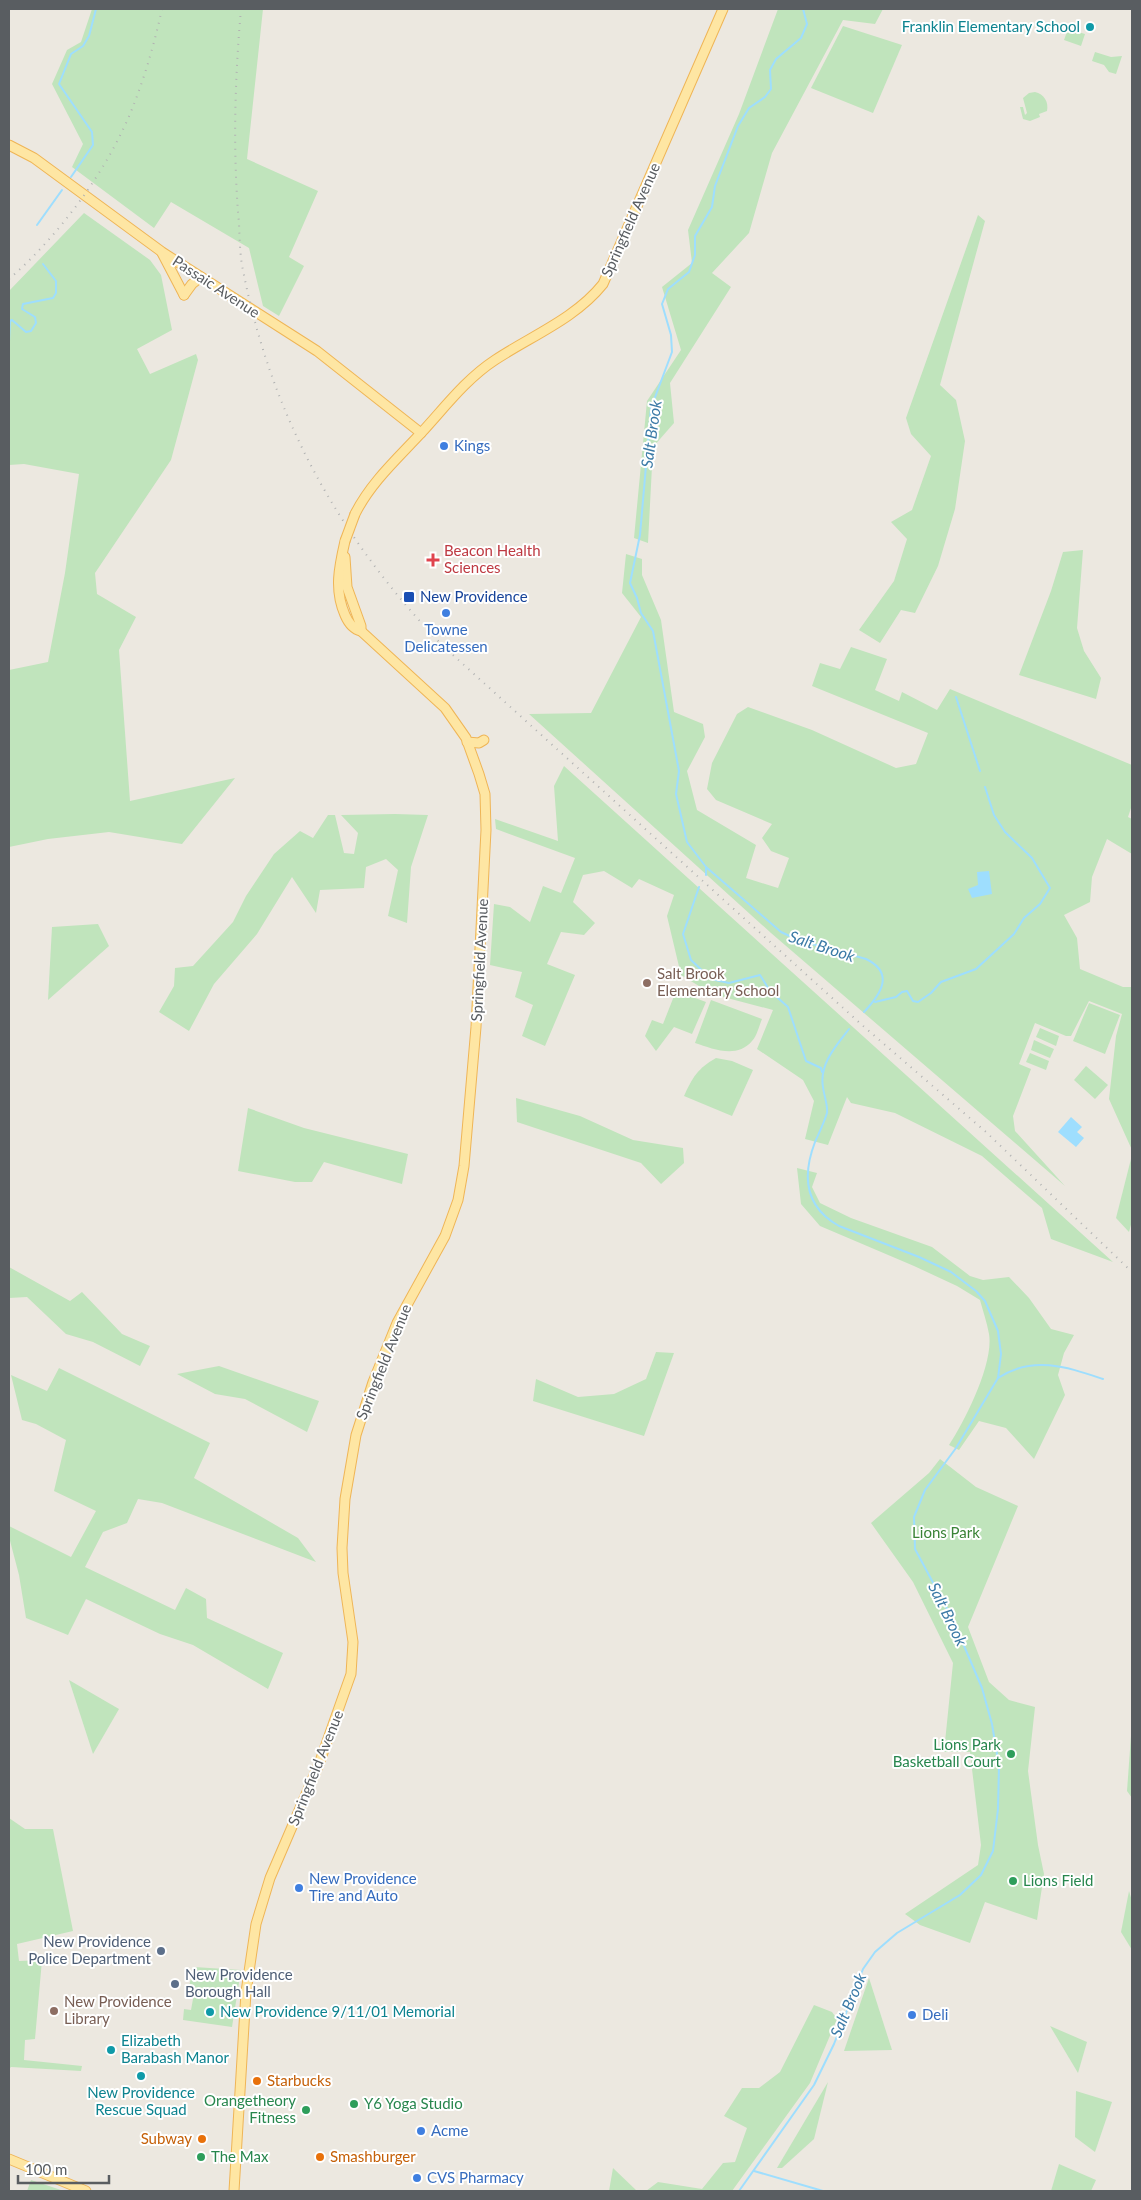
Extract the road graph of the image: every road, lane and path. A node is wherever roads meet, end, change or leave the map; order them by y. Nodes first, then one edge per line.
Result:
1 (723, 9) edge
2 (9, 144) edge
3 (162, 252) junction
4 (201, 277) junction
5 (421, 433) junction
6 (346, 541) junction
7 (339, 600) junction
8 (359, 621) junction
9 (360, 631) junction
10 (484, 740) dead end
11 (467, 742) junction
12 (9, 2160) edge
13 (86, 2191) edge
14 (234, 2191) edge

1 - 5 main road, Springfield Avenue
2 - 3 main road, Passaic Avenue
3 - 4 main road, Passaic Avenue
3 - 4 main road
4 - 5 main road, Passaic Avenue
5 - 6 main road, Springfield Avenue, bridge
6 - 7 main road, Springfield Avenue
6 - 8 main road, Springfield Avenue
7 - 8 main road
7 - 9 main road, Springfield Avenue
8 - 9 main road, Springfield Avenue
9 - 11 main road, Springfield Avenue
10 - 11 main road
11 - 14 main road, Springfield Avenue
12 - 13 main road

